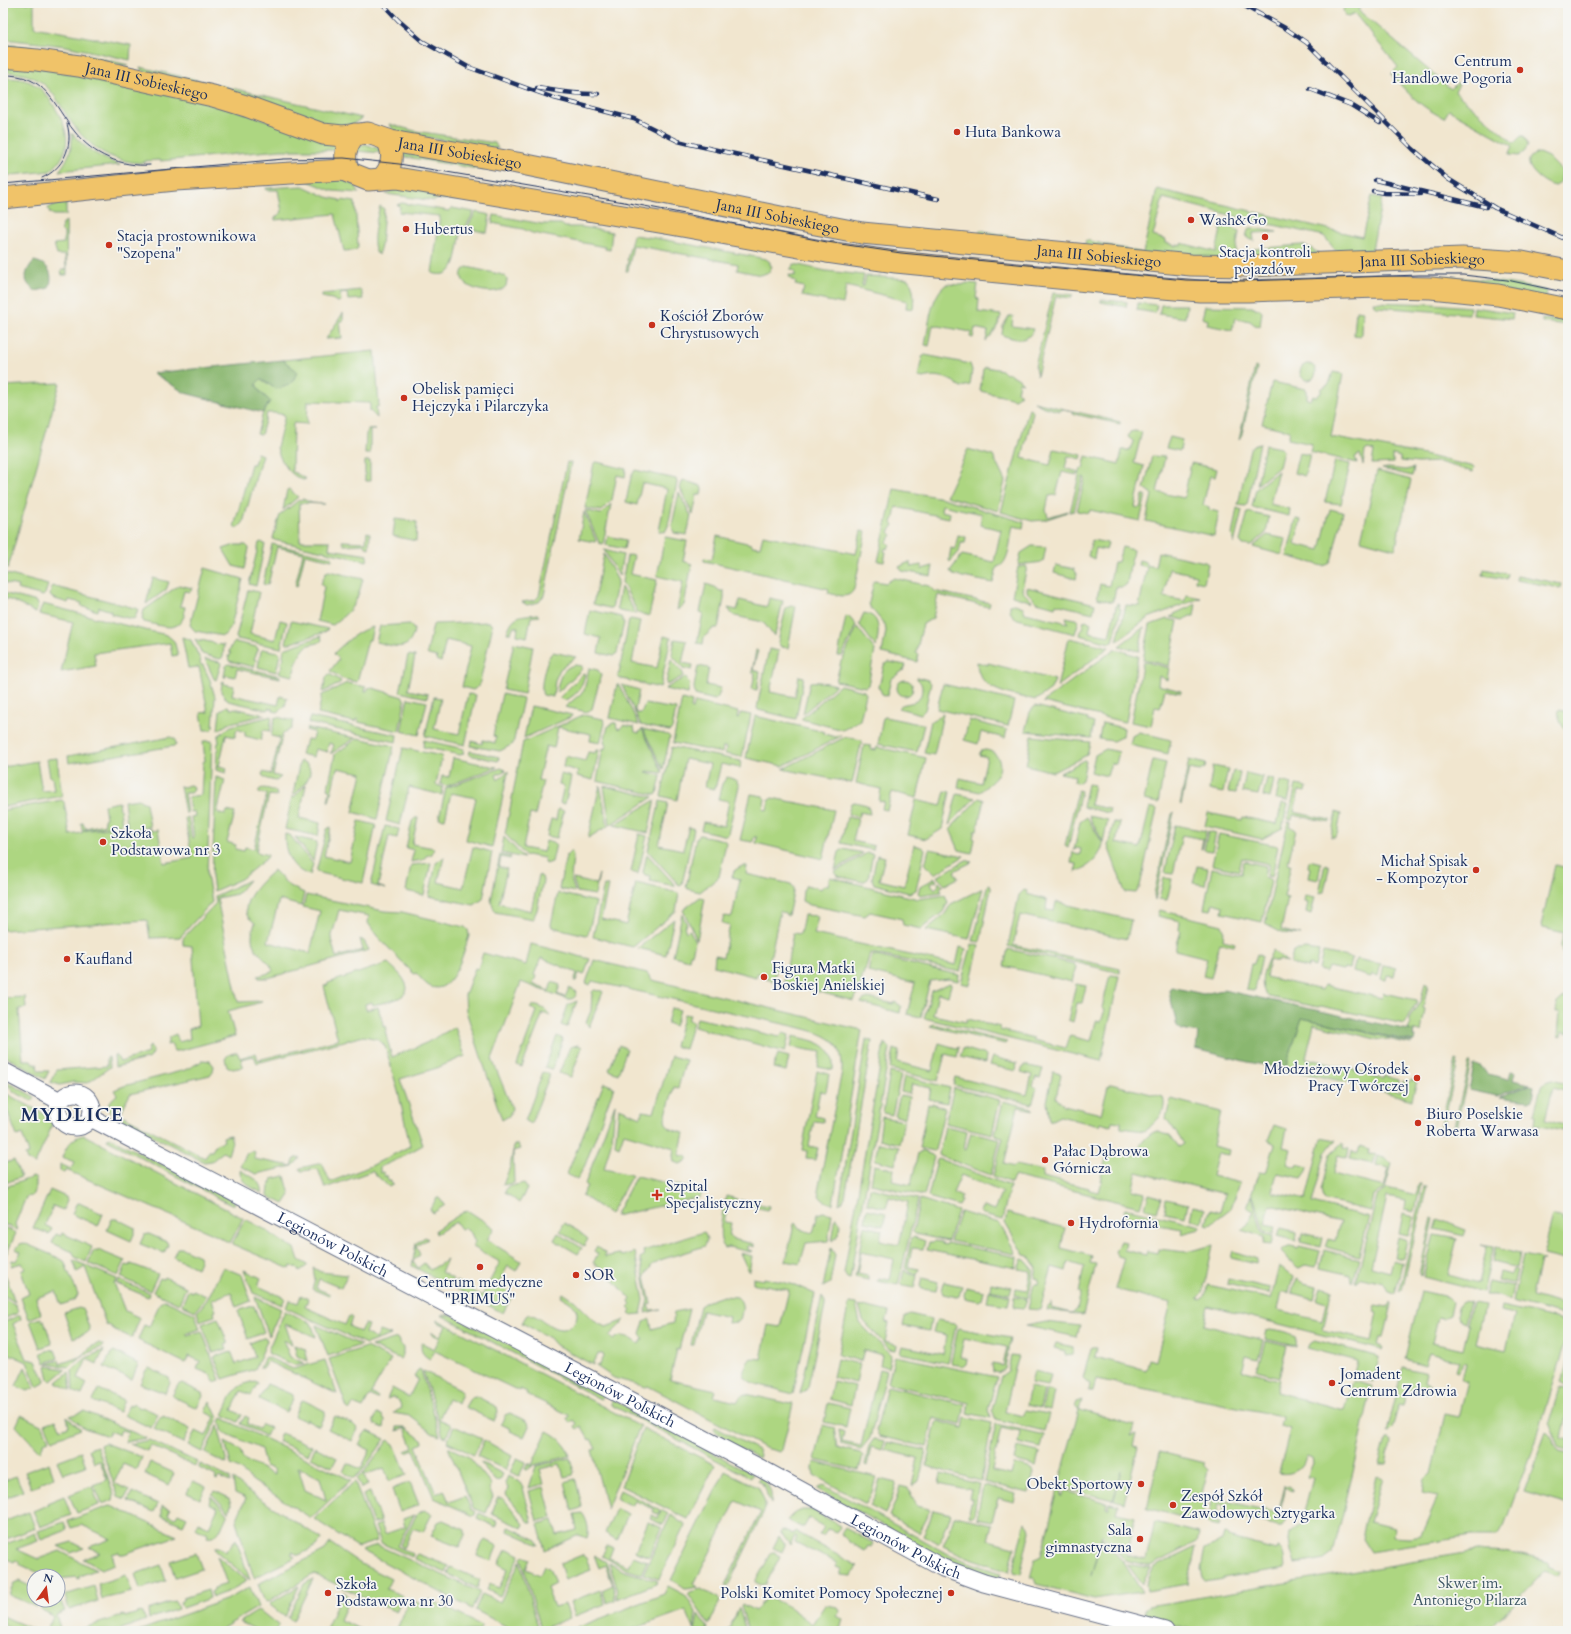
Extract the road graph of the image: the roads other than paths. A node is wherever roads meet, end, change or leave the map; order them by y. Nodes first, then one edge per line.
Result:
1 (3, 57) edge
2 (355, 134) junction
3 (386, 140) junction
4 (349, 172) junction
5 (381, 178) junction
6 (3, 198) edge
7 (1568, 271) edge
8 (1568, 309) edge
9 (3, 1071) edge
10 (60, 1101) junction
11 (91, 1118) junction
12 (1165, 1631) edge

1 - 2 main road, Jana III Sobieskiego
2 - 3 main road, Jana III Sobieskiego
2 - 4 main road
3 - 5 main road
3 - 7 main road, Jana III Sobieskiego
4 - 5 main road, Jana III Sobieskiego
4 - 6 main road, Jana III Sobieskiego
5 - 8 main road, Jana III Sobieskiego
9 - 10 street
10 - 11 street
10 - 11 street
11 - 12 street, Legionów Polskich

